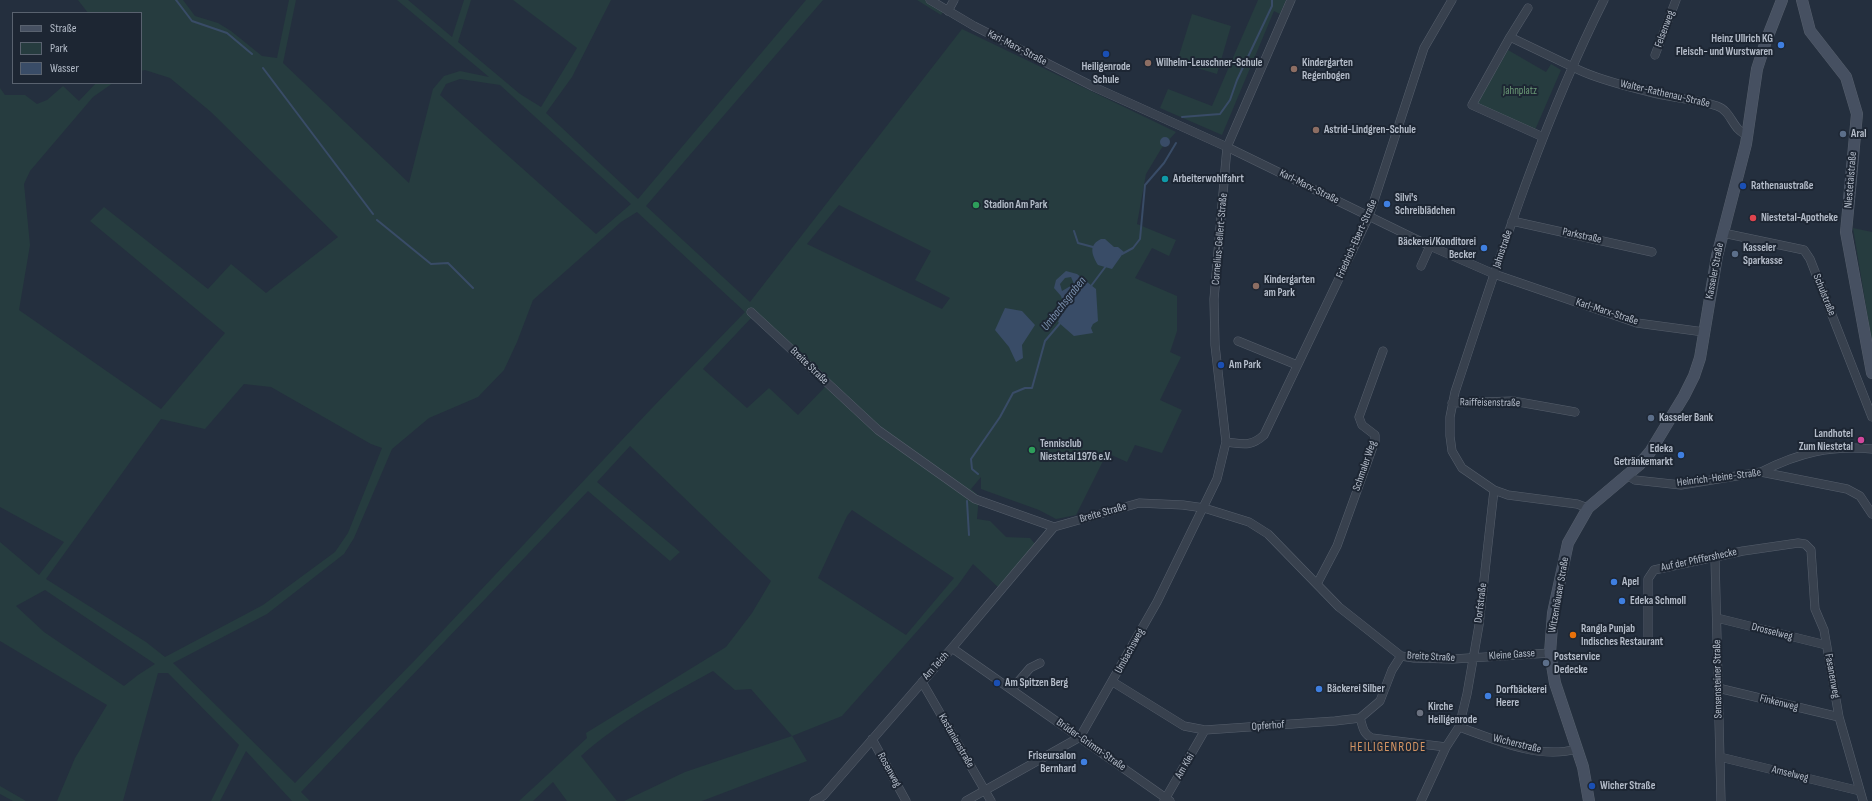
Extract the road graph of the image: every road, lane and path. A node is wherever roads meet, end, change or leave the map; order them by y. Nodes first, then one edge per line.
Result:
1 (930, 0) edge
2 (954, 0) edge
3 (1290, 0) edge
4 (1452, 0) edge
5 (1604, 0) edge
6 (1782, 0) edge
7 (1802, 0) edge
8 (1672, 1) edge
9 (1528, 8) dead end
10 (948, 11) junction
11 (1510, 37) junction
12 (1655, 55) dead end
13 (1572, 66) junction
14 (1747, 135) junction
15 (1543, 137) junction
16 (1227, 147) junction
17 (1369, 216) junction
18 (1512, 221) junction
19 (1723, 233) junction
20 (1430, 246) junction
21 (1652, 252) dead end
22 (1421, 266) dead end
23 (1494, 274) junction
24 (751, 312) dead end
25 (1704, 332) junction
26 (1238, 342) dead end
27 (1383, 351) dead end
28 (1297, 365) junction
29 (1872, 373) edge
30 (1452, 403) junction
31 (1575, 412) dead end
32 (1872, 417) edge
33 (1226, 442) junction
34 (1872, 449) edge
35 (1761, 472) junction
36 (1627, 475) junction
37 (1494, 490) junction
38 (1204, 508) junction
39 (1588, 508) junction
40 (1872, 514) edge
41 (1054, 527) junction
42 (1811, 550) joint
43 (1715, 558) junction
44 (1316, 584) junction
45 (1717, 618) junction
46 (1648, 637) dead end
47 (1826, 645) junction
48 (952, 648) junction
49 (1550, 653) junction
50 (1401, 656) junction
51 (1474, 657) junction
52 (1040, 663) dead end
53 (922, 682) junction
54 (1113, 682) junction
55 (1718, 688) junction
56 (1012, 689) junction
57 (1839, 717) junction
58 (1360, 718) junction
59 (1459, 727) junction
60 (1205, 730) junction
61 (1080, 737) junction
62 (872, 739) junction
63 (1446, 747) junction
64 (1576, 749) junction
65 (1720, 757) junction
66 (985, 790) junction
67 (1860, 792) junction
68 (819, 800) edge
69 (1167, 800) edge
70 (906, 801) edge
71 (966, 801) edge
72 (991, 801) edge
73 (1421, 801) edge
74 (1589, 801) edge
75 (1721, 801) edge
76 (1864, 801) edge

1 - 10 street, Karl-Marx-Straße
2 - 10 street
3 - 16 street, Cornelius-Gellert-Straße
4 - 17 street, Friedrich-Ebert-Straße
5 - 13 street, Jahnstraße
6 - 14 main road, Kasseler Straße
7 - 29 main road, Niestetalstraße
8 - 12 street, Felsenweg
9 - 11 street
10 - 16 street, Karl-Marx-Straße
11 - 13 street
11 - 15 street
13 - 14 street, Walter-Rathenau-Straße
13 - 15 street, Jahnstraße
14 - 19 main road, Kasseler Straße
15 - 18 street, Jahnstraße
16 - 17 street, Karl-Marx-Straße
16 - 33 street, Cornelius-Gellert-Straße
17 - 20 street, Karl-Marx-Straße
17 - 28 street, Friedrich-Ebert-Straße
18 - 21 street, Parkstraße
18 - 23 street, Jahnstraße
19 - 25 main road, Kasseler Straße
19 - 32 street, Schulstraße
20 - 22 street
20 - 23 street, Karl-Marx-Straße
23 - 25 street, Karl-Marx-Straße
23 - 30 street, Jahnstraße
24 - 41 street, Breite Straße
25 - 36 main road, Kasseler Straße
26 - 28 street
27 - 44 street, Schmaler Weg
28 - 33 street, Friedrich-Ebert-Straße
30 - 31 street, Raiffeisenstraße
30 - 37 street, Jahnstraße
33 - 38 street, Umbachsweg
34 - 35 street
35 - 36 street, Heinrich-Heine-Straße
35 - 40 street, Heinrich-Heine-Straße
36 - 39 main road, Kasseler Straße
37 - 39 street
37 - 51 street, Dorfstraße
38 - 41 street, Breite Straße
38 - 44 street, Breite Straße
38 - 54 street, Umbachsweg
39 - 49 main road, Witzenhäuser Straße
41 - 48 street, Am Teich
42 - 43 street, Auf der Pfiffershecke
42 - 47 street, Fasanenweg
43 - 45 street, Sensensteiner Straße
43 - 46 street, Auf der Pfiffershecke
44 - 50 street, Breite Straße
45 - 47 street, Drosselweg
45 - 55 street, Sensensteiner Straße
47 - 57 street, Fasanenweg
48 - 53 street, Am Teich
48 - 56 street, Brüder-Grimm-Straße
49 - 51 street, Kleine Gasse
49 - 64 main road, Witzenhäuser Straße
50 - 51 street, Breite Straße
50 - 58 street
51 - 59 street, Dorfstraße
52 - 56 street
53 - 62 street, Am Teich
53 - 66 street, Kastanienstraße
54 - 60 street, Opferhof
54 - 61 street, Umbachsweg
55 - 57 street, Finkenweg
55 - 65 street, Sensensteiner Straße
56 - 61 street, Brüder-Grimm-Straße
57 - 67 street, Fasanenweg
58 - 60 street, Opferhof
58 - 63 street
59 - 63 street, Dorfstraße
59 - 64 street, Wicherstraße
60 - 69 street, Am Klei
61 - 66 street, Umbachsweg
61 - 69 street, Brüder-Grimm-Straße
62 - 68 street, Am Teich
62 - 70 street, Rosenweg
63 - 73 street, Dorfstraße
64 - 74 main road, Witzenhäuser Straße
65 - 67 street, Amselweg
65 - 75 street, Sensensteiner Straße
66 - 71 street, Umbachsweg
66 - 72 street, Kastanienstraße
67 - 76 street, Fasanenweg

